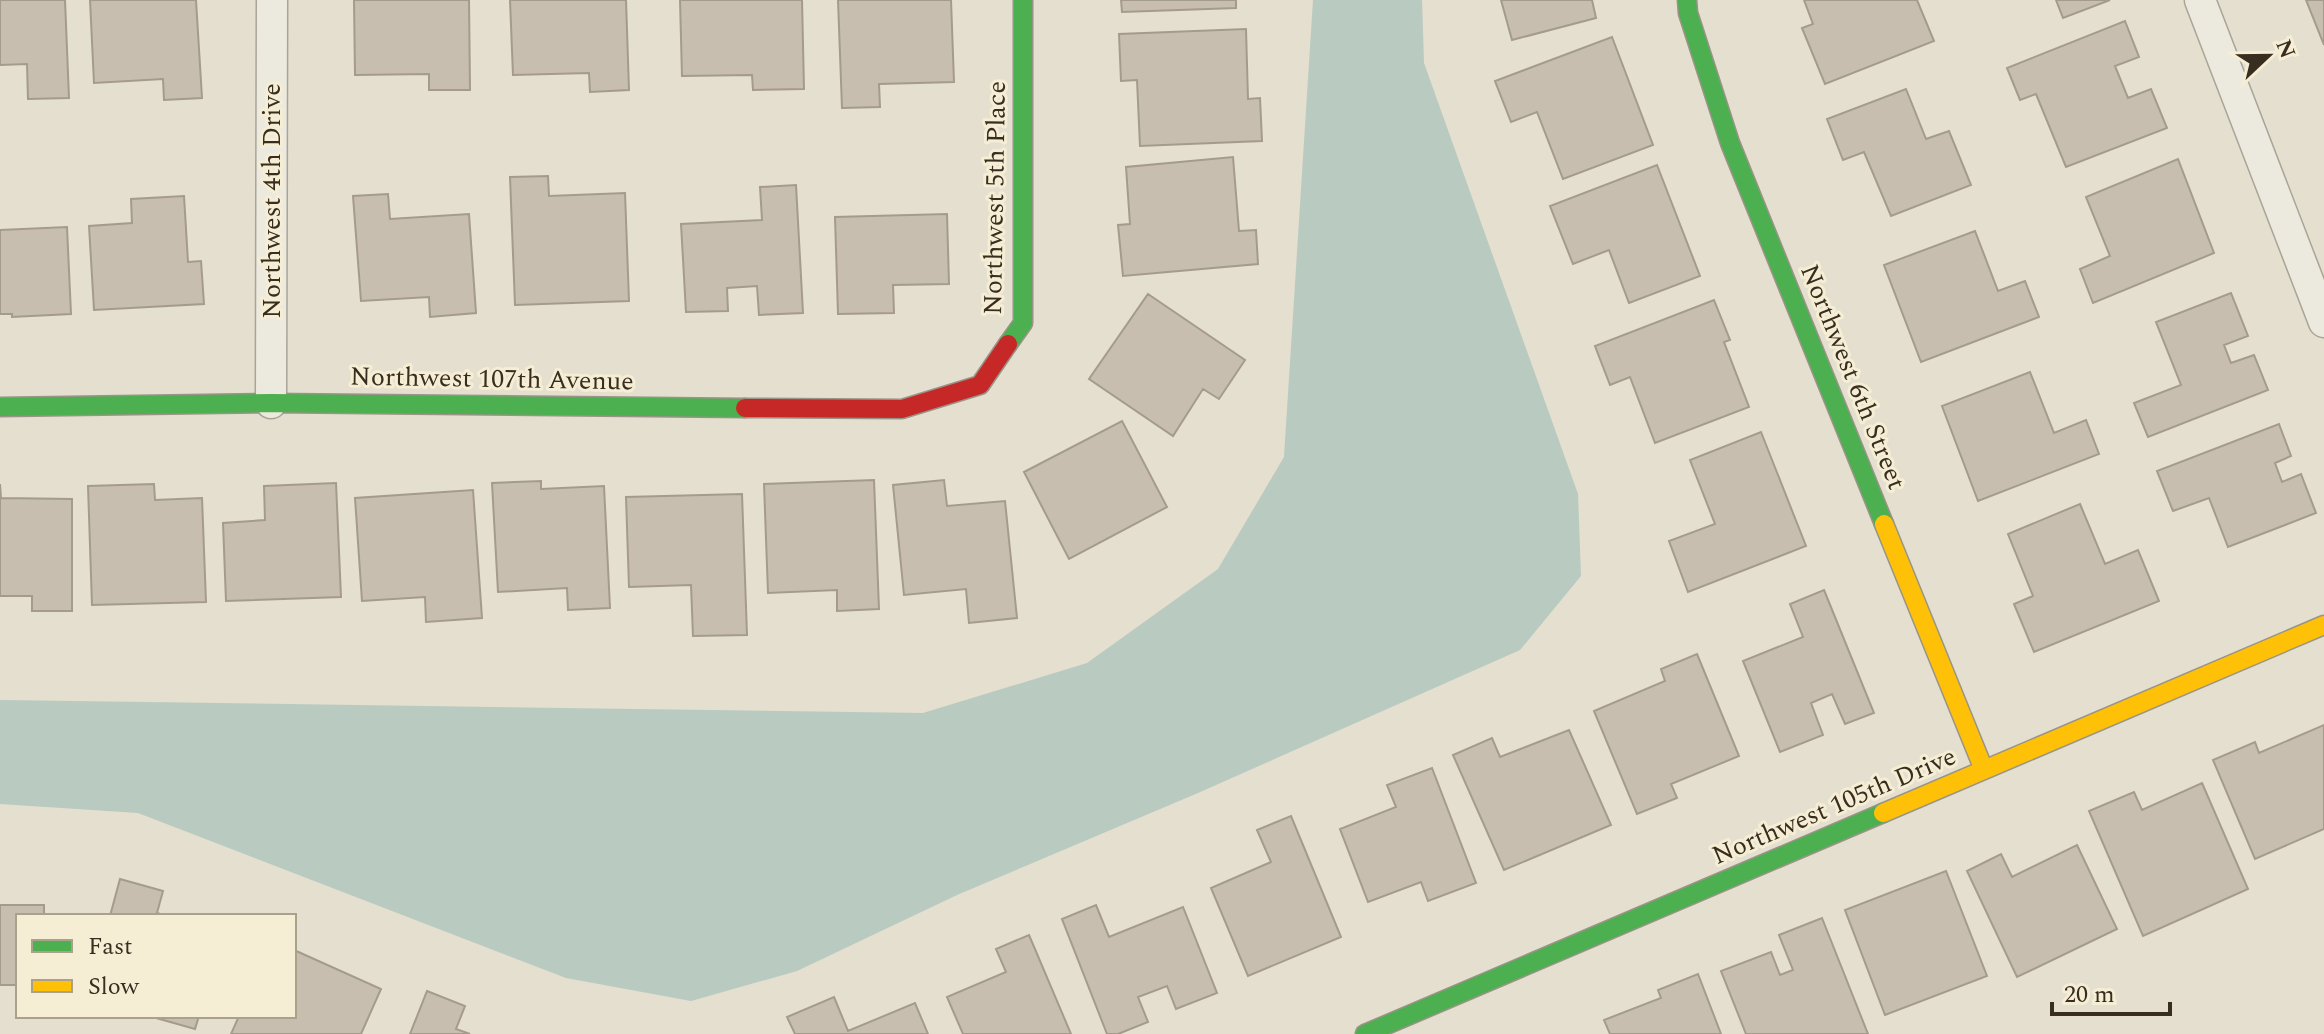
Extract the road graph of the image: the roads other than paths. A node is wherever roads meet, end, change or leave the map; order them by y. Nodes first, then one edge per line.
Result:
1 (272, 0) edge
2 (1023, 0) edge
3 (1687, 0) edge
4 (2200, 0) edge
5 (2324, 322) edge
6 (980, 385) joint
7 (271, 403) junction
8 (0, 407) edge
9 (2324, 625) edge
10 (1984, 770) junction
11 (1365, 1034) edge

1 - 7 street, Northwest 4th Drive
2 - 6 street, Northwest 5th Place
3 - 10 street, Northwest 6th Street
4 - 5 street
6 - 7 street, Northwest 107th Avenue
7 - 8 street, Northwest 107th Avenue
9 - 10 street, Northwest 105th Drive
10 - 11 street, Northwest 105th Drive

